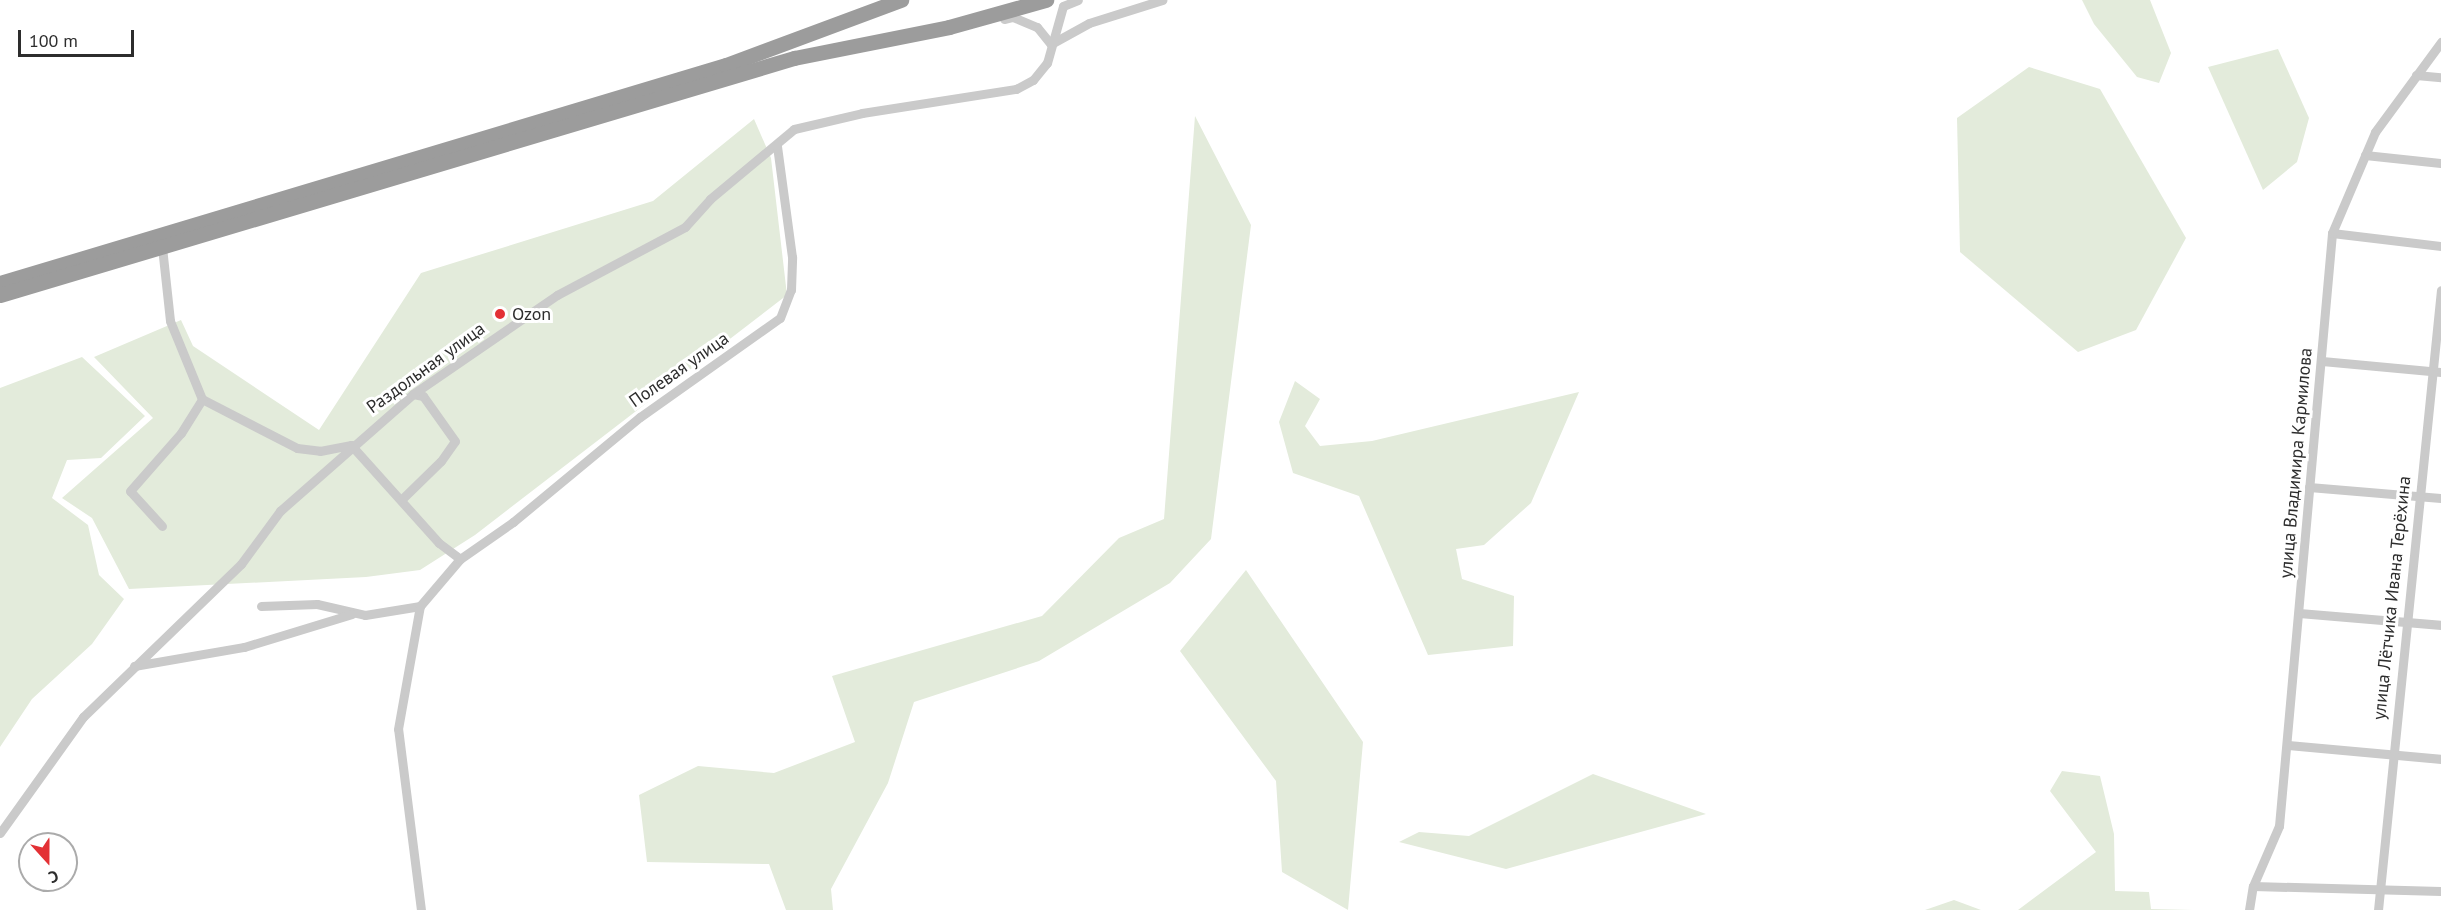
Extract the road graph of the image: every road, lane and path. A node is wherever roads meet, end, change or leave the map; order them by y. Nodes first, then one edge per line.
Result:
1 (901, 0) edge
2 (1047, 0) edge
3 (1078, 0) edge
4 (1162, 0) edge
5 (949, 27) junction
6 (2441, 42) edge
7 (1052, 44) junction
8 (2416, 75) junction
9 (2441, 77) edge
10 (777, 146) junction
11 (2366, 154) junction
12 (2441, 163) edge
13 (2332, 233) junction
14 (2441, 246) edge
15 (162, 248) junction
16 (0, 283) edge
17 (2441, 290) edge
18 (0, 295) edge
19 (2322, 361) junction
20 (2437, 371) edge
21 (413, 394) junction
22 (202, 399) junction
23 (351, 445) junction
24 (2309, 487) junction
25 (2420, 496) junction
26 (2441, 498) edge
27 (402, 499) junction
28 (162, 526) dead end
29 (460, 559) junction
30 (261, 606) dead end
31 (420, 606) junction
32 (2299, 613) junction
33 (352, 614) junction
34 (2408, 622) junction
35 (2441, 625) edge
36 (132, 666) junction
37 (2288, 745) junction
38 (2391, 755) junction
39 (2441, 759) edge
40 (0, 833) edge
41 (2253, 886) junction
42 (2380, 890) junction
43 (2441, 891) edge
44 (421, 910) edge
45 (2250, 910) edge
46 (2378, 910) edge

1 - 16 highway
2 - 5 highway
3 - 7 street, Раздольная улица
4 - 7 street
5 - 7 street
5 - 15 highway
6 - 8 street, улица Владимира Кармилова
7 - 10 street, Раздольная улица
8 - 9 street
8 - 11 street, улица Владимира Кармилова
10 - 21 street, Раздольная улица
10 - 29 street, Полевая улица
11 - 12 street
11 - 13 street, улица Владимира Кармилова
13 - 14 street
13 - 19 street, улица Владимира Кармилова
15 - 18 highway
15 - 22 street
17 - 20 street, улица Лётчика Ивана Терёхина
19 - 20 street
19 - 24 street, улица Владимира Кармилова
20 - 25 street, улица Лётчика Ивана Терёхина
21 - 23 street, Раздольная улица
21 - 27 street
22 - 23 street
22 - 28 street
23 - 27 street
23 - 36 street, Раздольная улица
24 - 25 street
24 - 32 street, улица Владимира Кармилова
25 - 26 street
25 - 34 street, улица Лётчика Ивана Терёхина
27 - 29 street
29 - 31 street, Полевая улица
30 - 33 street
31 - 33 street
31 - 44 street
32 - 34 street
32 - 37 street, улица Владимира Кармилова
33 - 36 street
34 - 35 street
34 - 38 street, улица Лётчика Ивана Терёхина
36 - 40 street, Раздольная улица
37 - 38 street
37 - 41 street, улица Владимира Кармилова
38 - 39 street
38 - 42 street, улица Лётчика Ивана Терёхина
41 - 42 street
41 - 45 street, улица Владимира Кармилова
42 - 43 street
42 - 46 street, улица Лётчика Ивана Терёхина

